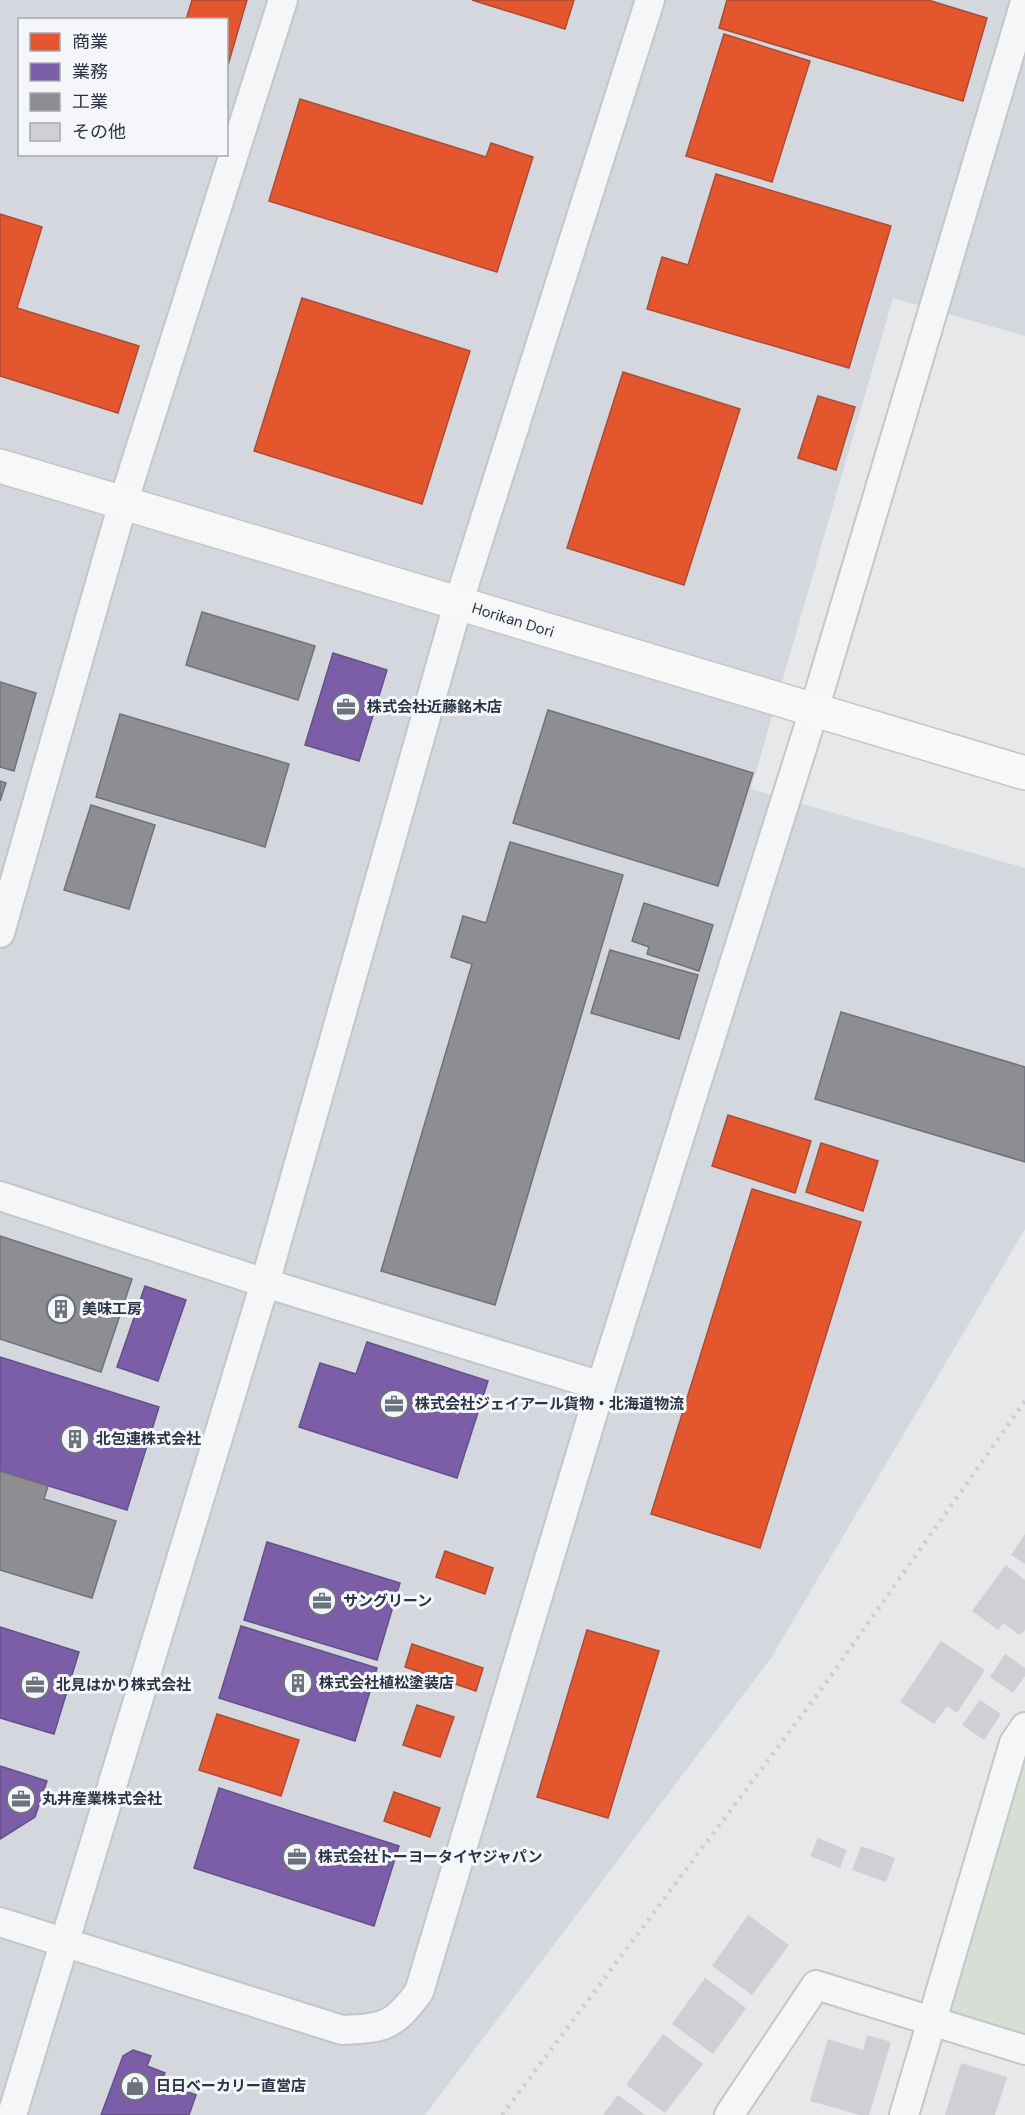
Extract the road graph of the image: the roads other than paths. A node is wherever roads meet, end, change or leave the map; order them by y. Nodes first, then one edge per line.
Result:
1 (283, 0) edge
2 (650, 0) edge
3 (1025, 2) edge
4 (0, 466) edge
5 (123, 503) junction
6 (458, 603) junction
7 (814, 710) junction
8 (1025, 773) edge
9 (0, 933) edge
10 (0, 1196) edge
11 (266, 1283) junction
12 (601, 1386) junction
13 (1025, 1726) edge
14 (0, 1922) edge
15 (64, 1941) junction
16 (933, 2021) junction
17 (1025, 2050) edge
18 (12, 2115) edge
19 (729, 2115) edge
20 (904, 2115) edge

1 - 5 street
2 - 6 street
3 - 7 street
4 - 5 street, Horikan Dori
5 - 6 street, Horikan Dori
5 - 9 street
6 - 7 street, Horikan Dori
6 - 11 street
7 - 8 street, Horikan Dori
7 - 12 street
10 - 11 street
11 - 12 street
11 - 15 street
12 - 15 street
13 - 16 street
14 - 15 street
15 - 18 street
16 - 17 street
16 - 19 street
16 - 20 street

